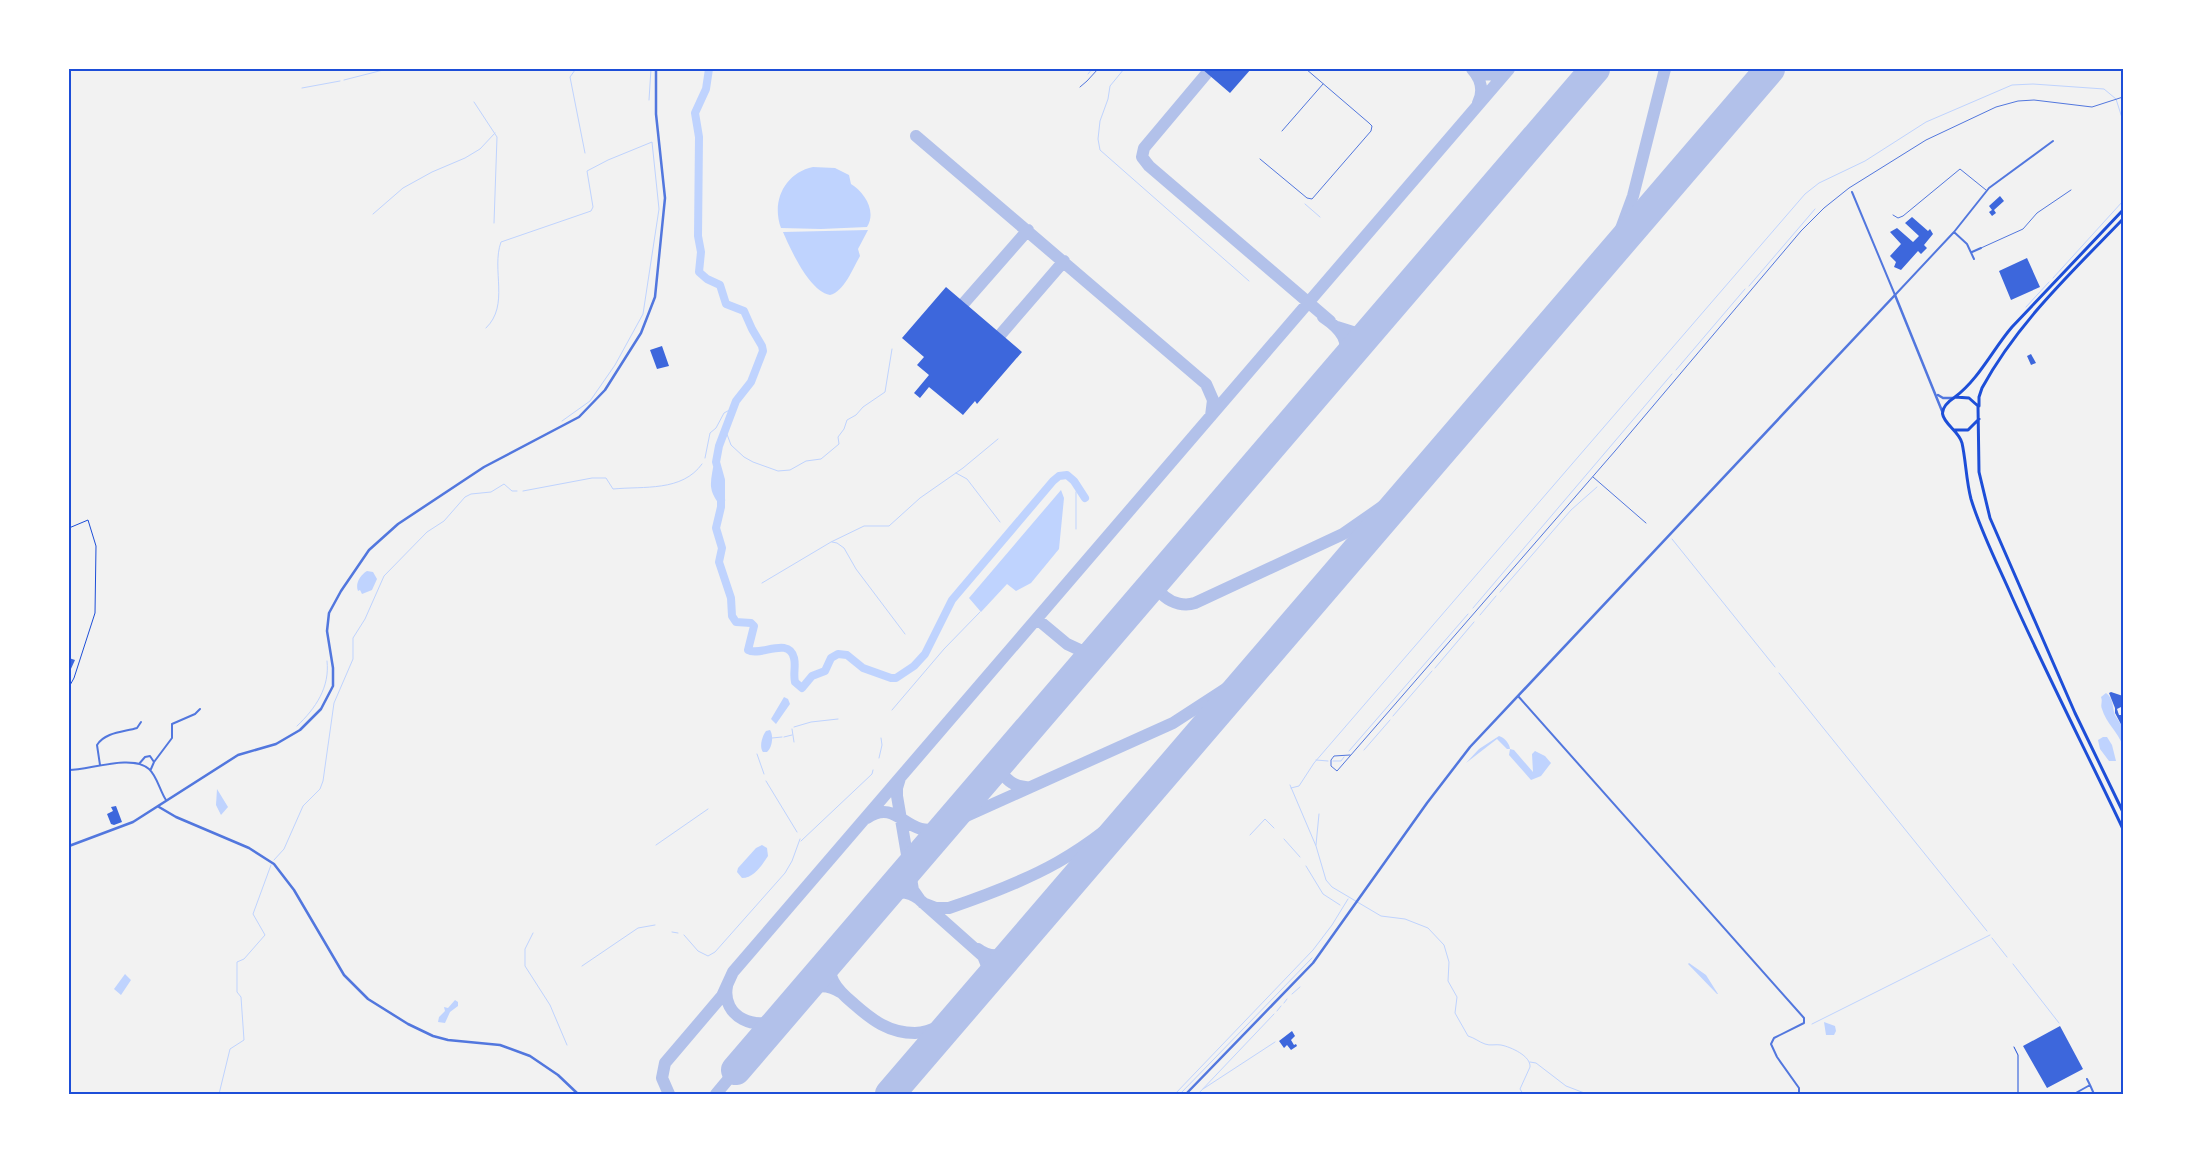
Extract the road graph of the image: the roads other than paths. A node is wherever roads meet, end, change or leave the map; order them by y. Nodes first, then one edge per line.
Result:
1 (656, 69) edge
2 (1098, 69) edge
3 (1306, 69) edge
4 (1324, 84) junction
5 (1080, 87) dead end
6 (2122, 98) edge
7 (1282, 131) dead end
8 (2053, 141) dead end
9 (1260, 159) dead end
10 (2071, 190) dead end
11 (1986, 191) junction
12 (1852, 192) dead end
13 (2123, 210) edge
14 (1893, 215) dead end
15 (2123, 219) edge
16 (1954, 232) junction
17 (1981, 248) joint
18 (1972, 252) junction
19 (1974, 259) dead end
20 (1895, 294) junction
21 (1935, 392) junction
22 (1954, 398) junction
23 (1979, 409) junction
24 (1944, 416) junction
25 (1979, 418) junction
26 (1952, 429) junction
27 (1593, 476) junction
28 (1646, 523) dead end
29 (1518, 696) junction
30 (200, 709) dead end
31 (141, 722) dead end
32 (1350, 756) junction
33 (154, 762) junction
34 (139, 764) junction
35 (100, 765) junction
36 (69, 770) edge
37 (150, 770) junction
38 (167, 802) junction
39 (159, 807) junction
40 (2123, 812) edge
41 (2123, 829) edge
42 (69, 846) edge
43 (2086, 1079) dead end
44 (2090, 1085) junction
45 (578, 1094) edge
46 (1186, 1094) edge
47 (1799, 1094) edge
48 (2074, 1094) edge
49 (2094, 1094) edge

1 - 38 street
2 - 5 lane
3 - 4 lane
4 - 7 lane
4 - 9 lane
6 - 27 lane
8 - 11 street
10 - 17 lane
11 - 14 lane
11 - 16 street
12 - 20 street
13 - 22 main road
15 - 23 main road
16 - 18 street
16 - 20 street
17 - 18 street
18 - 19 street
20 - 21 street
20 - 29 street
21 - 22 street
21 - 24 street
22 - 23 main road
22 - 24 main road
23 - 25 main road
24 - 26 main road
25 - 26 main road
25 - 40 main road
26 - 41 main road
27 - 28 lane
27 - 32 lane
29 - 46 street
29 - 47 street
30 - 33 street
31 - 35 street
32 - 32 lane
33 - 34 street
33 - 37 street
34 - 35 street
34 - 37 street
35 - 36 street
37 - 38 street
38 - 39 street
39 - 42 street
39 - 45 street
43 - 44 street
44 - 48 street
44 - 49 street

